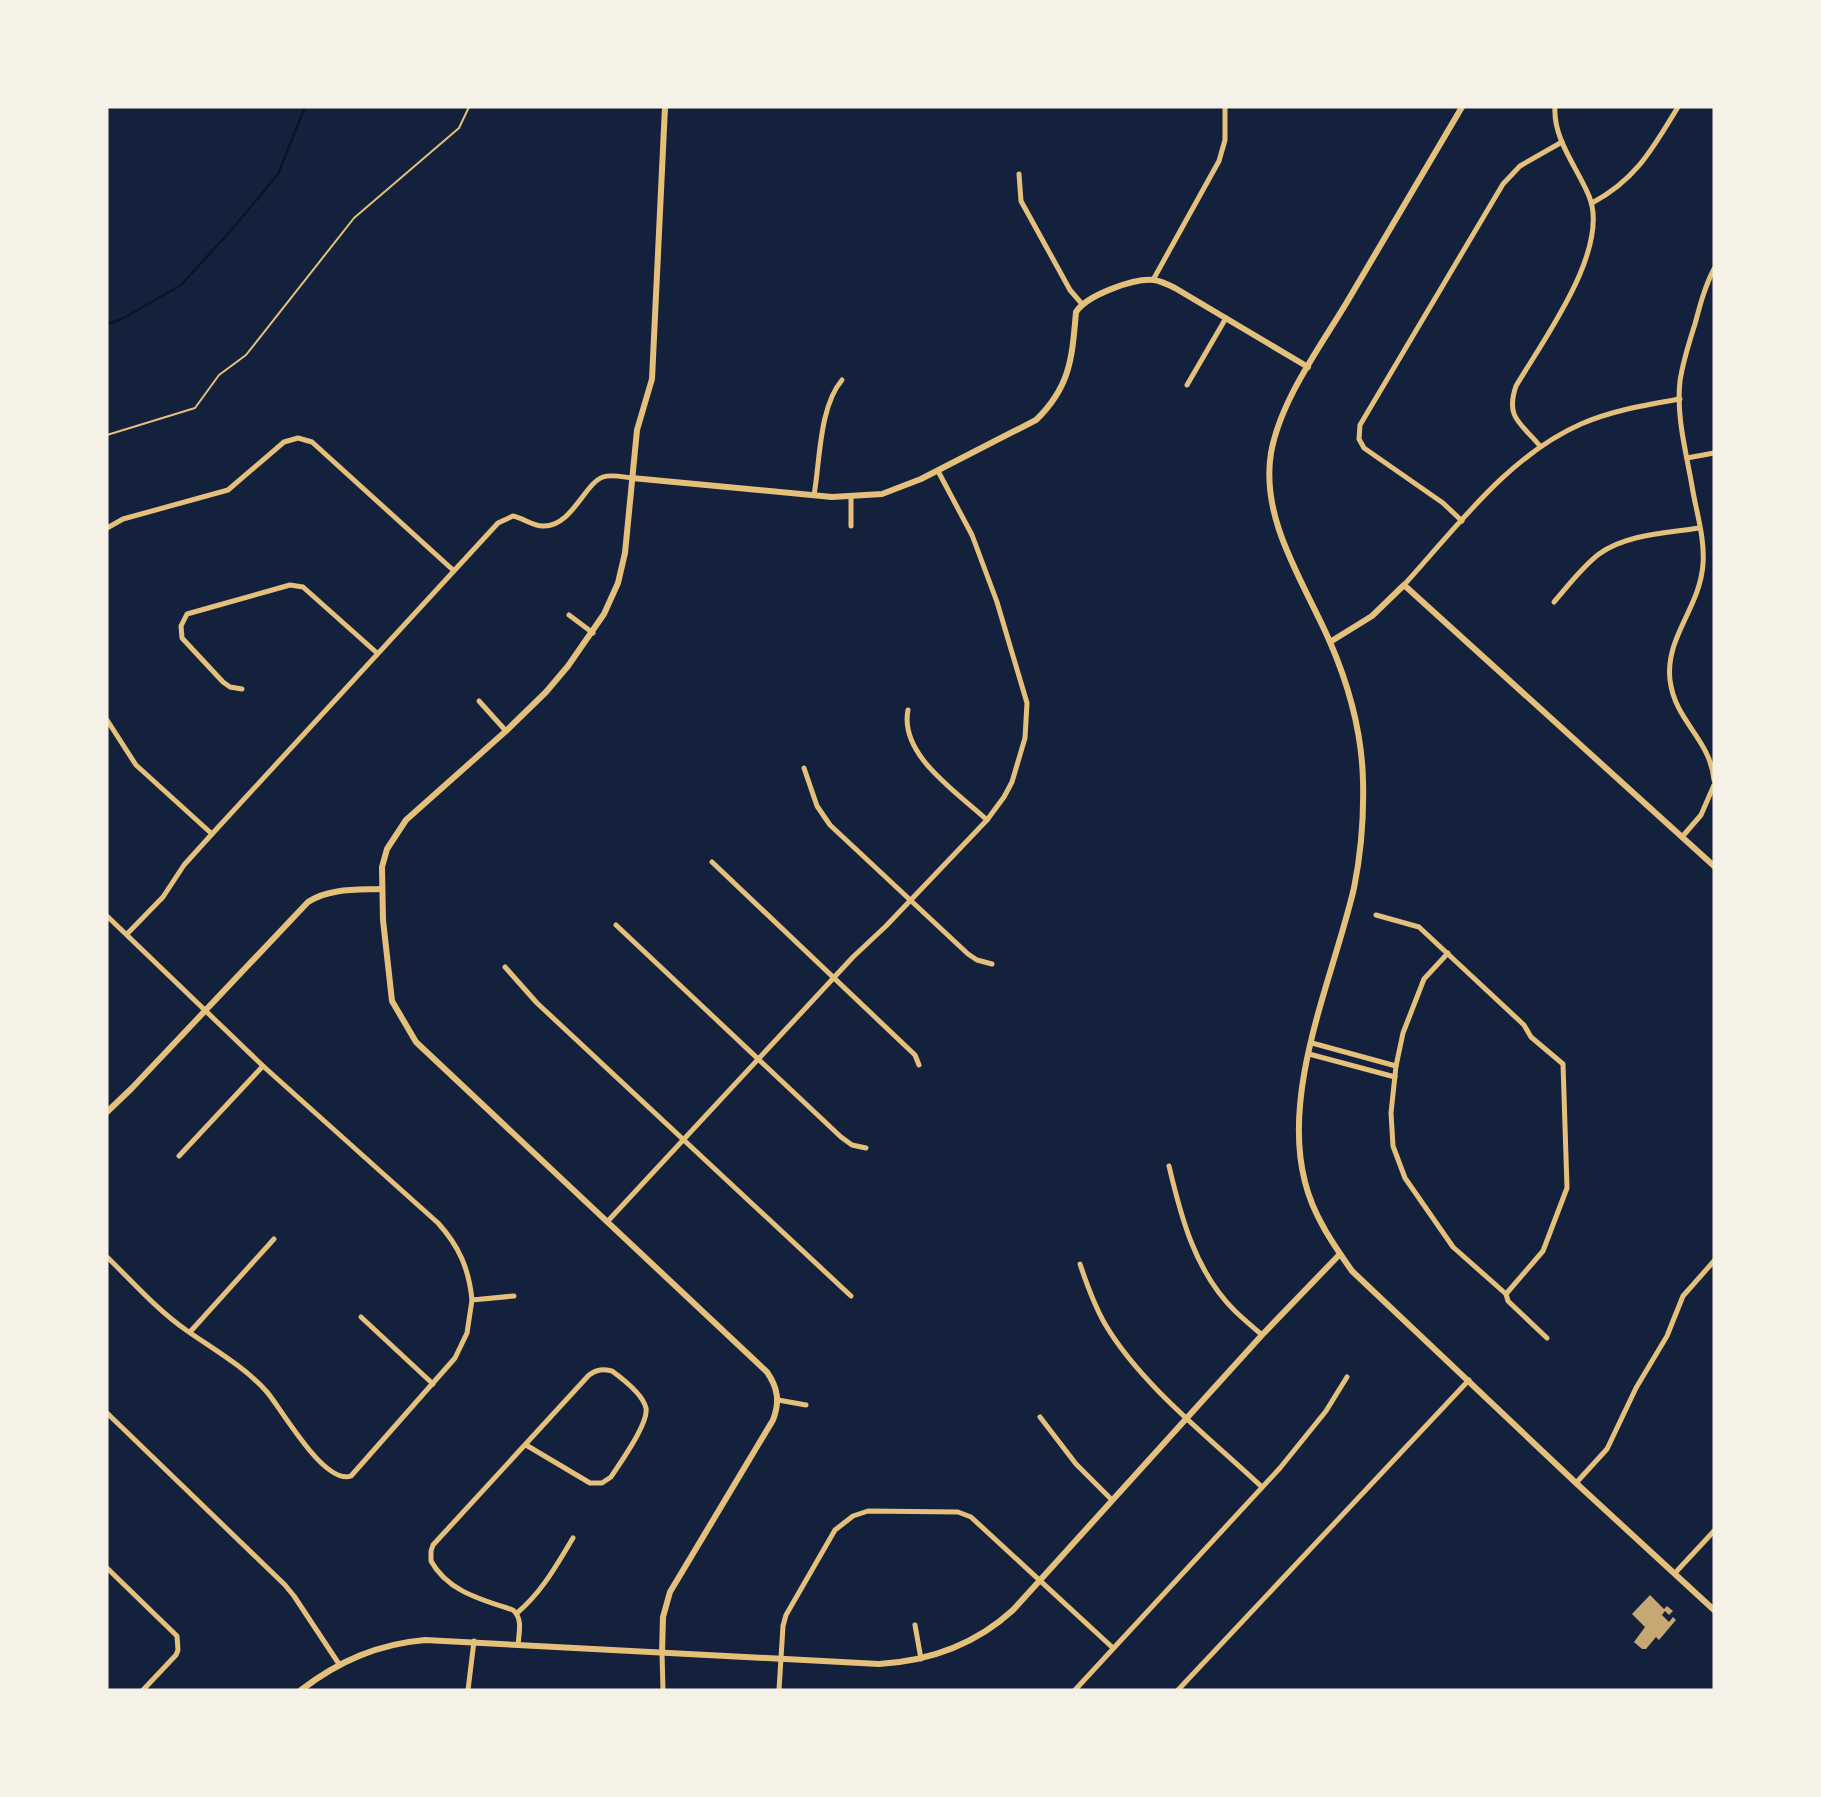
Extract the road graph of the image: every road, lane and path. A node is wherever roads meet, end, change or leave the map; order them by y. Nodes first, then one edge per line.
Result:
1 (468, 107) edge
2 (665, 107) edge
3 (1225, 107) edge
4 (1462, 107) edge
5 (1555, 107) edge
6 (1678, 107) edge
7 (1562, 142) junction
8 (1019, 174) dead end
9 (1592, 203) junction
10 (1714, 269) edge
11 (1153, 280) junction
12 (1082, 304) junction
13 (1226, 318) junction
14 (1308, 367) junction
15 (842, 380) dead end
16 (1187, 384) dead end
17 (1679, 399) junction
18 (107, 435) edge
19 (1540, 446) junction
20 (1714, 453) edge
21 (1687, 458) junction
22 (938, 471) junction
23 (632, 478) junction
24 (814, 495) junction
25 (850, 497) junction
26 (1462, 521) junction
27 (851, 526) dead end
28 (107, 527) edge
29 (1699, 528) junction
30 (453, 570) junction
31 (1404, 585) junction
32 (1554, 602) dead end
33 (569, 615) dead end
34 (593, 633) junction
35 (1329, 642) junction
36 (377, 653) junction
37 (242, 689) dead end
38 (479, 701) dead end
39 (908, 710) dead end
40 (107, 720) edge
41 (506, 731) junction
42 (804, 768) dead end
43 (1714, 774) edge
44 (1714, 782) edge
45 (987, 820) junction
46 (212, 834) junction
47 (1682, 837) junction
48 (712, 862) dead end
49 (1714, 866) edge
50 (381, 889) junction
51 (911, 900) junction
52 (1376, 915) dead end
53 (107, 916) edge
54 (616, 925) dead end
55 (127, 934) junction
56 (1448, 953) junction
57 (992, 964) dead end
58 (505, 967) dead end
59 (833, 979) junction
60 (205, 1010) junction
61 (1312, 1043) junction
62 (1309, 1054) junction
63 (759, 1060) junction
64 (919, 1065) dead end
65 (263, 1066) junction
66 (1396, 1066) junction
67 (1395, 1077) junction
68 (107, 1112) edge
69 (684, 1140) junction
70 (866, 1148) dead end
71 (178, 1156) dead end
72 (1168, 1166) dead end
73 (607, 1222) junction
74 (274, 1239) dead end
75 (1340, 1254) junction
76 (107, 1257) edge
77 (1714, 1261) edge
78 (1080, 1264) dead end
79 (1506, 1294) junction
80 (514, 1296) dead end
81 (851, 1296) dead end
82 (472, 1300) junction
83 (361, 1317) dead end
84 (190, 1332) junction
85 (1262, 1335) junction
86 (1548, 1338) dead end
87 (1347, 1377) dead end
88 (1469, 1380) junction
89 (433, 1384) junction
90 (778, 1400) junction
91 (806, 1405) dead end
92 (107, 1413) edge
93 (1040, 1417) dead end
94 (1188, 1418) junction
95 (526, 1445) junction
96 (1576, 1483) junction
97 (1262, 1487) junction
98 (1112, 1500) junction
99 (1714, 1531) edge
100 (573, 1538) dead end
101 (107, 1568) edge
102 (1675, 1573) junction
103 (1039, 1580) junction
104 (1714, 1610) edge
105 (517, 1613) junction
106 (915, 1625) dead end
107 (474, 1641) junction
108 (518, 1645) junction
109 (1113, 1648) junction
110 (662, 1653) junction
111 (781, 1659) junction
112 (921, 1659) junction
113 (339, 1664) junction
114 (143, 1690) edge
115 (301, 1690) edge
116 (468, 1690) edge
117 (663, 1690) edge
118 (779, 1690) edge
119 (1075, 1690) edge
120 (1178, 1690) edge

1 - 18 path
2 - 23 street
3 - 11 street
4 - 14 street
5 - 7 street
6 - 9 street
7 - 9 street
7 - 26 street
8 - 12 street
9 - 19 street
10 - 17 street
11 - 12 street
11 - 13 street
12 - 22 street
13 - 14 street
13 - 16 street
14 - 35 street
15 - 24 street
17 - 19 street
17 - 21 street
19 - 26 street
20 - 21 street
21 - 29 street
22 - 25 street
22 - 45 street
23 - 24 street
23 - 30 street
23 - 34 street
24 - 25 street
25 - 27 street
26 - 31 street
28 - 30 street
29 - 32 street
29 - 43 street
30 - 36 street
31 - 35 street
31 - 47 street
33 - 34 street
34 - 41 street
35 - 61 street
36 - 37 street
36 - 46 street
38 - 41 street
39 - 45 street
40 - 46 street
41 - 50 street
42 - 51 street
43 - 44 street
44 - 47 street
45 - 51 street
46 - 55 street
47 - 49 street
48 - 59 street
50 - 60 street
50 - 73 street
51 - 57 street
51 - 59 street
52 - 56 street
53 - 55 street
54 - 63 street
55 - 60 street
56 - 66 street
56 - 79 street
58 - 69 street
59 - 63 street
59 - 64 street
60 - 65 street
60 - 68 street
61 - 62 street
61 - 66 street
62 - 67 street
62 - 75 street
63 - 69 street
63 - 70 street
65 - 71 street
65 - 82 street
66 - 67 street
67 - 79 street
69 - 73 street
69 - 81 street
72 - 85 street
73 - 90 street
74 - 84 street
75 - 85 street
75 - 88 street
76 - 84 street
77 - 96 street
78 - 94 street
79 - 86 street
80 - 82 street
82 - 89 street
83 - 89 street
84 - 89 street
85 - 94 street
87 - 97 street
88 - 96 street
88 - 120 street
90 - 91 street
90 - 110 street
92 - 113 street
93 - 98 street
94 - 97 street
94 - 98 street
95 - 95 street
95 - 105 street
96 - 102 street
97 - 109 street
98 - 103 street
99 - 102 street
100 - 105 street
101 - 114 street
102 - 104 street
103 - 109 street
103 - 111 street
103 - 112 street
105 - 108 street
106 - 112 street
107 - 108 street
107 - 113 street
107 - 116 street
108 - 110 street
109 - 119 street
110 - 111 street
110 - 117 street
111 - 112 street
111 - 118 street
113 - 115 street

